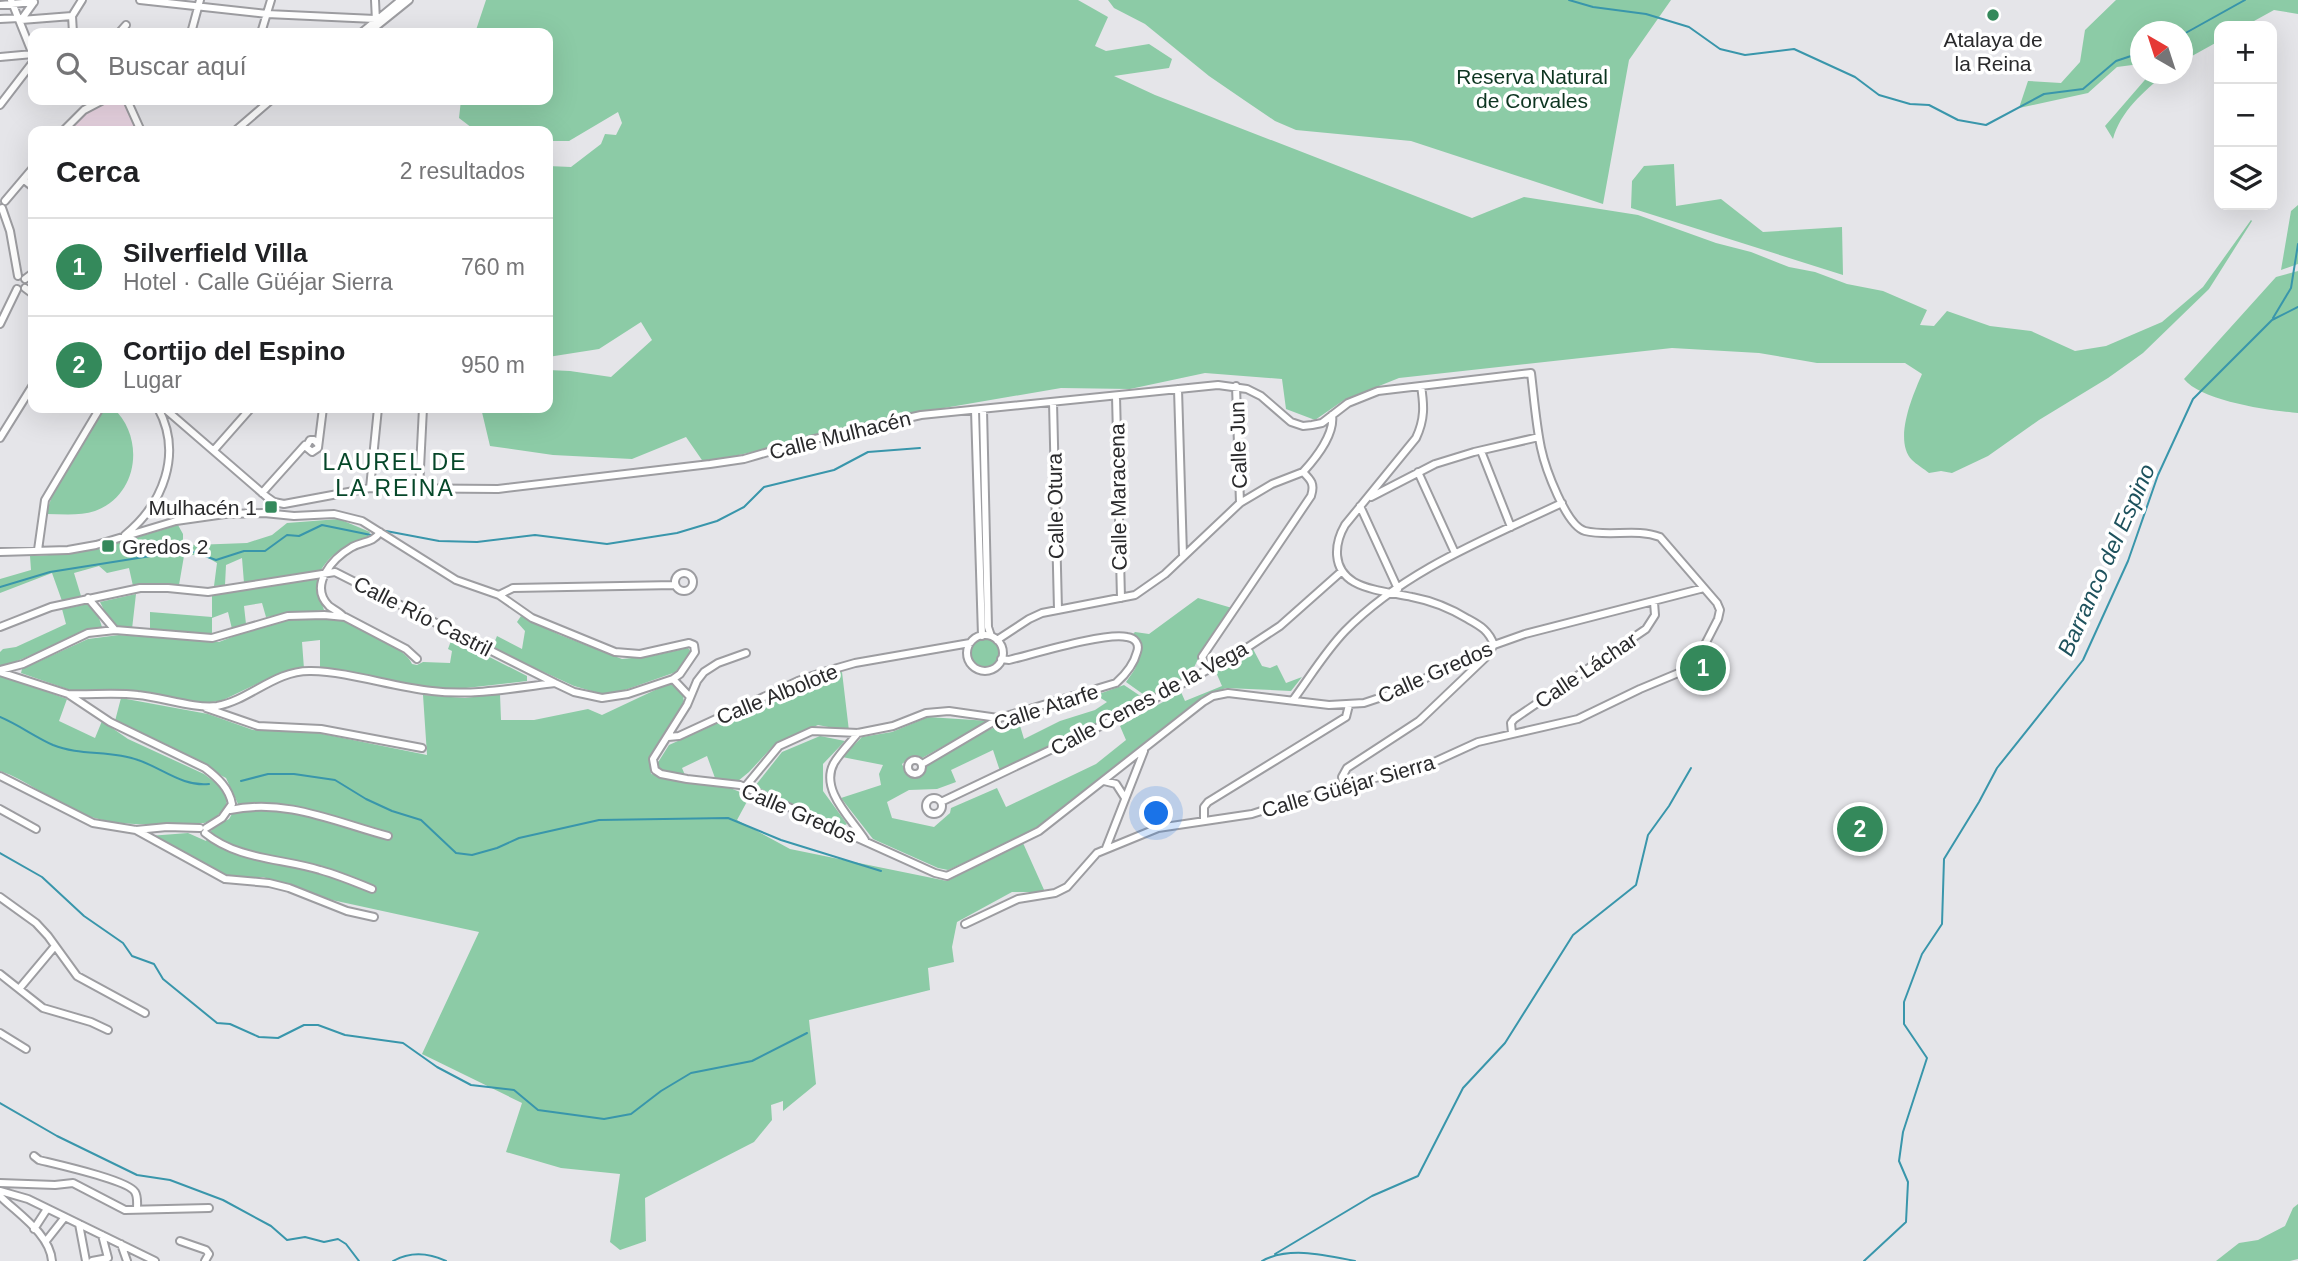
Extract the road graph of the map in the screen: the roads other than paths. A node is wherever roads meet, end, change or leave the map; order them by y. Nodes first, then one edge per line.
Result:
1 (82, 0) edge
2 (144, 0) edge
3 (271, 0) edge
4 (375, 0) edge
5 (401, 0) edge
6 (409, 0) edge
7 (35, 1) edge
8 (12, 2) edge
9 (199, 3) edge
10 (0, 5) edge
11 (267, 14) junction
12 (72, 16) junction
13 (0, 19) edge
14 (20, 19) junction
15 (375, 20) junction
16 (126, 25) dead end
17 (73, 28) edge
18 (123, 28) edge
19 (192, 28) edge
20 (263, 28) edge
21 (366, 28) edge
22 (374, 28) edge
23 (28, 41) edge
24 (28, 54) edge
25 (0, 57) edge
26 (28, 69) edge
27 (87, 105) edge
28 (129, 105) edge
29 (265, 105) edge
30 (0, 106) edge
31 (67, 126) edge
32 (139, 126) edge
33 (241, 126) edge
34 (28, 175) edge
35 (24, 180) junction
36 (28, 183) edge
37 (2, 204) edge
38 (4, 225) edge
39 (28, 275) edge
40 (22, 278) junction
41 (21, 288) junction
42 (28, 292) edge
43 (0, 324) edge
44 (1236, 386) junction
45 (1421, 386) junction
46 (1178, 389) junction
47 (28, 393) edge
48 (1116, 396) junction
49 (1053, 402) junction
50 (979, 410) junction
51 (97, 413) edge
52 (159, 413) edge
53 (170, 413) edge
54 (247, 413) edge
55 (322, 413) edge
56 (378, 413) edge
57 (423, 413) edge
58 (1332, 415) junction
59 (1539, 437) junction
60 (0, 438) edge
61 (214, 450) junction
62 (1481, 450) junction
63 (1303, 472) junction
64 (1418, 472) junction
65 (370, 488) junction
66 (419, 488) junction
67 (265, 495) junction
68 (1366, 499) junction
69 (1240, 503) junction
70 (1562, 503) junction
71 (1360, 506) junction
72 (264, 513) junction
73 (1511, 527) junction
74 (380, 532) junction
75 (121, 539) junction
76 (38, 550) junction
77 (0, 552) edge
78 (1455, 553) junction
79 (1183, 555) junction
80 (983, 568) junction
81 (1342, 571) junction
82 (325, 573) junction
83 (676, 585) dead end
84 (1704, 588) junction
85 (1395, 591) junction
86 (499, 595) junction
87 (99, 596) junction
88 (88, 598) junction
89 (1121, 598) junction
90 (1654, 602) junction
91 (329, 606) junction
92 (97, 609) junction
93 (1058, 610) junction
94 (324, 615) junction
95 (345, 617) junction
96 (106, 622) junction
97 (0, 627) edge
98 (115, 631) junction
99 (103, 632) junction
100 (982, 636) junction
101 (994, 638) junction
102 (970, 643) junction
103 (1494, 645) junction
104 (746, 653) dead end
105 (417, 659) dead end
106 (1002, 659) junction
107 (1207, 669) junction
108 (0, 671) edge
109 (536, 673) junction
110 (673, 679) junction
111 (555, 683) junction
112 (1305, 683) junction
113 (534, 685) junction
114 (68, 694) junction
115 (97, 695) junction
116 (690, 697) junction
117 (1293, 700) junction
118 (1305, 701) junction
119 (231, 702) junction
120 (1349, 705) junction
121 (204, 707) junction
122 (95, 711) junction
123 (1000, 718) junction
124 (241, 720) junction
125 (858, 733) junction
126 (1512, 733) junction
127 (668, 737) junction
128 (422, 748) dead end
129 (1144, 749) junction
130 (922, 764) dead end
131 (0, 776) edge
132 (1103, 781) junction
133 (1345, 786) junction
134 (745, 787) junction
135 (1125, 798) junction
136 (942, 802) dead end
137 (231, 807) junction
138 (0, 809) edge
139 (1204, 820) junction
140 (856, 825) junction
141 (36, 829) dead end
142 (136, 830) junction
143 (204, 830) junction
144 (846, 834) junction
145 (388, 836) dead end
146 (866, 842) junction
147 (1106, 848) junction
148 (372, 889) dead end
149 (0, 897) edge
150 (374, 917) dead end
151 (965, 924) dead end
152 (55, 946) junction
153 (0, 974) edge
154 (19, 989) junction
155 (145, 1013) dead end
156 (108, 1030) dead end
157 (0, 1033) edge
158 (26, 1049) dead end
159 (34, 1156) dead end
160 (0, 1183) edge
161 (0, 1191) edge
162 (0, 1196) edge
163 (209, 1208) dead end
164 (47, 1209) junction
165 (138, 1209) junction
166 (65, 1217) junction
167 (79, 1224) junction
168 (34, 1229) junction
169 (102, 1235) junction
170 (46, 1241) junction
171 (180, 1241) dead end
172 (121, 1244) junction
173 (52, 1261) edge
174 (86, 1261) edge
175 (92, 1261) edge
176 (127, 1261) edge
177 (155, 1261) edge
178 (205, 1261) edge

1 - 12 street
2 - 9 street
3 - 11 street
4 - 15 street
5 - 15 street
6 - 22 street
7 - 8 street
7 - 14 street
8 - 10 street
8 - 14 street
9 - 11 street
9 - 19 street
11 - 15 street
11 - 20 street
12 - 14 street
12 - 17 street
13 - 14 street
14 - 23 street
15 - 21 street
16 - 18 street
24 - 25 street
26 - 30 street
27 - 31 street
28 - 32 street
29 - 33 street
34 - 35 street
35 - 36 street
35 - 37 street
37 - 38 street
38 - 40 street
39 - 40 street
40 - 41 street
41 - 42 street
41 - 43 street
44 - 46 street, Calle Mulhacén
44 - 58 street, Calle Mulhacén
44 - 69 street, Calle Jun
45 - 58 street, Calle Mulhacén
45 - 59 street, Calle Mulhacén
45 - 68 street
46 - 48 street, Calle Mulhacén
46 - 79 street
47 - 60 street
48 - 49 street, Calle Mulhacén
48 - 89 street, Calle Maracena
49 - 50 street, Calle Mulhacén
49 - 93 street, Calle Otura
50 - 66 street, Calle Mulhacén
50 - 80 street
51 - 76 street
52 - 75 street
53 - 61 street
54 - 61 street
55 - 67 street
56 - 65 street
57 - 66 street
58 - 63 street
59 - 62 street
59 - 70 street
61 - 67 street
62 - 64 street
62 - 73 street
63 - 69 street
63 - 107 street
64 - 68 street
64 - 78 street
65 - 66 street, Calle Mulhacén
65 - 67 street, Calle Mulhacén
67 - 72 street
68 - 71 street
69 - 79 street
70 - 73 street
70 - 84 street
71 - 81 street
71 - 85 street
72 - 74 street
72 - 75 street
73 - 78 street
74 - 82 street
74 - 86 street
75 - 76 street
76 - 77 street
78 - 85 street
79 - 89 street
80 - 100 street
80 - 101 street
81 - 85 street
81 - 107 street, Calle Cenes de la Vega
82 - 87 street, Calle Río Castril
82 - 91 street
82 - 109 street, Calle Río Castril
83 - 86 street
84 - 90 street, Calle Gredos
84 - 126 street, Calle Güéjar Sierra
85 - 103 street
85 - 112 street
86 - 110 street
87 - 88 street, Calle Río Castril
87 - 92 street
88 - 92 street
88 - 97 street, Calle Río Castril
89 - 93 street
90 - 103 street, Calle Gredos
90 - 126 street, Calle Láchar
91 - 94 street
91 - 95 street
92 - 96 street
93 - 101 street
94 - 95 street
94 - 98 street
95 - 105 street
96 - 98 street
96 - 99 street
98 - 99 street
99 - 108 street
100 - 101 street
100 - 102 street
101 - 106 street
102 - 106 street
102 - 127 street, Calle Albolote
103 - 120 street, Calle Gredos
103 - 133 street
104 - 116 street, Calle Gredos
106 - 123 street, Calle Atarfe
107 - 136 street, Calle Cenes de la Vega
108 - 114 street
109 - 111 street, Calle Río Castril
109 - 113 street
110 - 111 street, Calle Río Castril
110 - 116 street
111 - 113 street
112 - 117 street
112 - 118 street
113 - 119 street
114 - 115 street
114 - 122 street
115 - 121 street
115 - 122 street
116 - 127 street, Calle Gredos
117 - 118 street, Calle Gredos
117 - 129 street, Calle Gredos
118 - 120 street, Calle Gredos
119 - 121 street
119 - 124 street
120 - 139 street
121 - 124 street
122 - 137 street
123 - 125 street
123 - 130 street, Calle Atarfe
124 - 128 street
125 - 134 street
125 - 140 street
126 - 133 street, Calle Güéjar Sierra
127 - 134 street, Calle Gredos
129 - 132 street, Calle Gredos
129 - 135 street
131 - 142 street
132 - 135 street
132 - 146 street, Calle Gredos
133 - 139 street, Calle Güéjar Sierra
134 - 144 street, Calle Gredos
135 - 147 street
137 - 143 street
137 - 145 street
138 - 141 street
139 - 147 street, Calle Güéjar Sierra
140 - 144 street
140 - 146 street
142 - 143 street
142 - 150 street
143 - 148 street
144 - 146 street, Calle Gredos
147 - 151 street, Calle Güéjar Sierra
149 - 152 street
152 - 154 street
152 - 155 street
153 - 154 street
154 - 156 street
157 - 158 street
159 - 165 street
160 - 165 street
161 - 164 street
162 - 168 street
163 - 165 street
164 - 166 street
164 - 168 street
166 - 167 street
166 - 170 street
167 - 169 street
167 - 174 street
168 - 170 street
169 - 172 street
169 - 175 street
170 - 173 street
171 - 178 street
172 - 176 street
172 - 177 street

